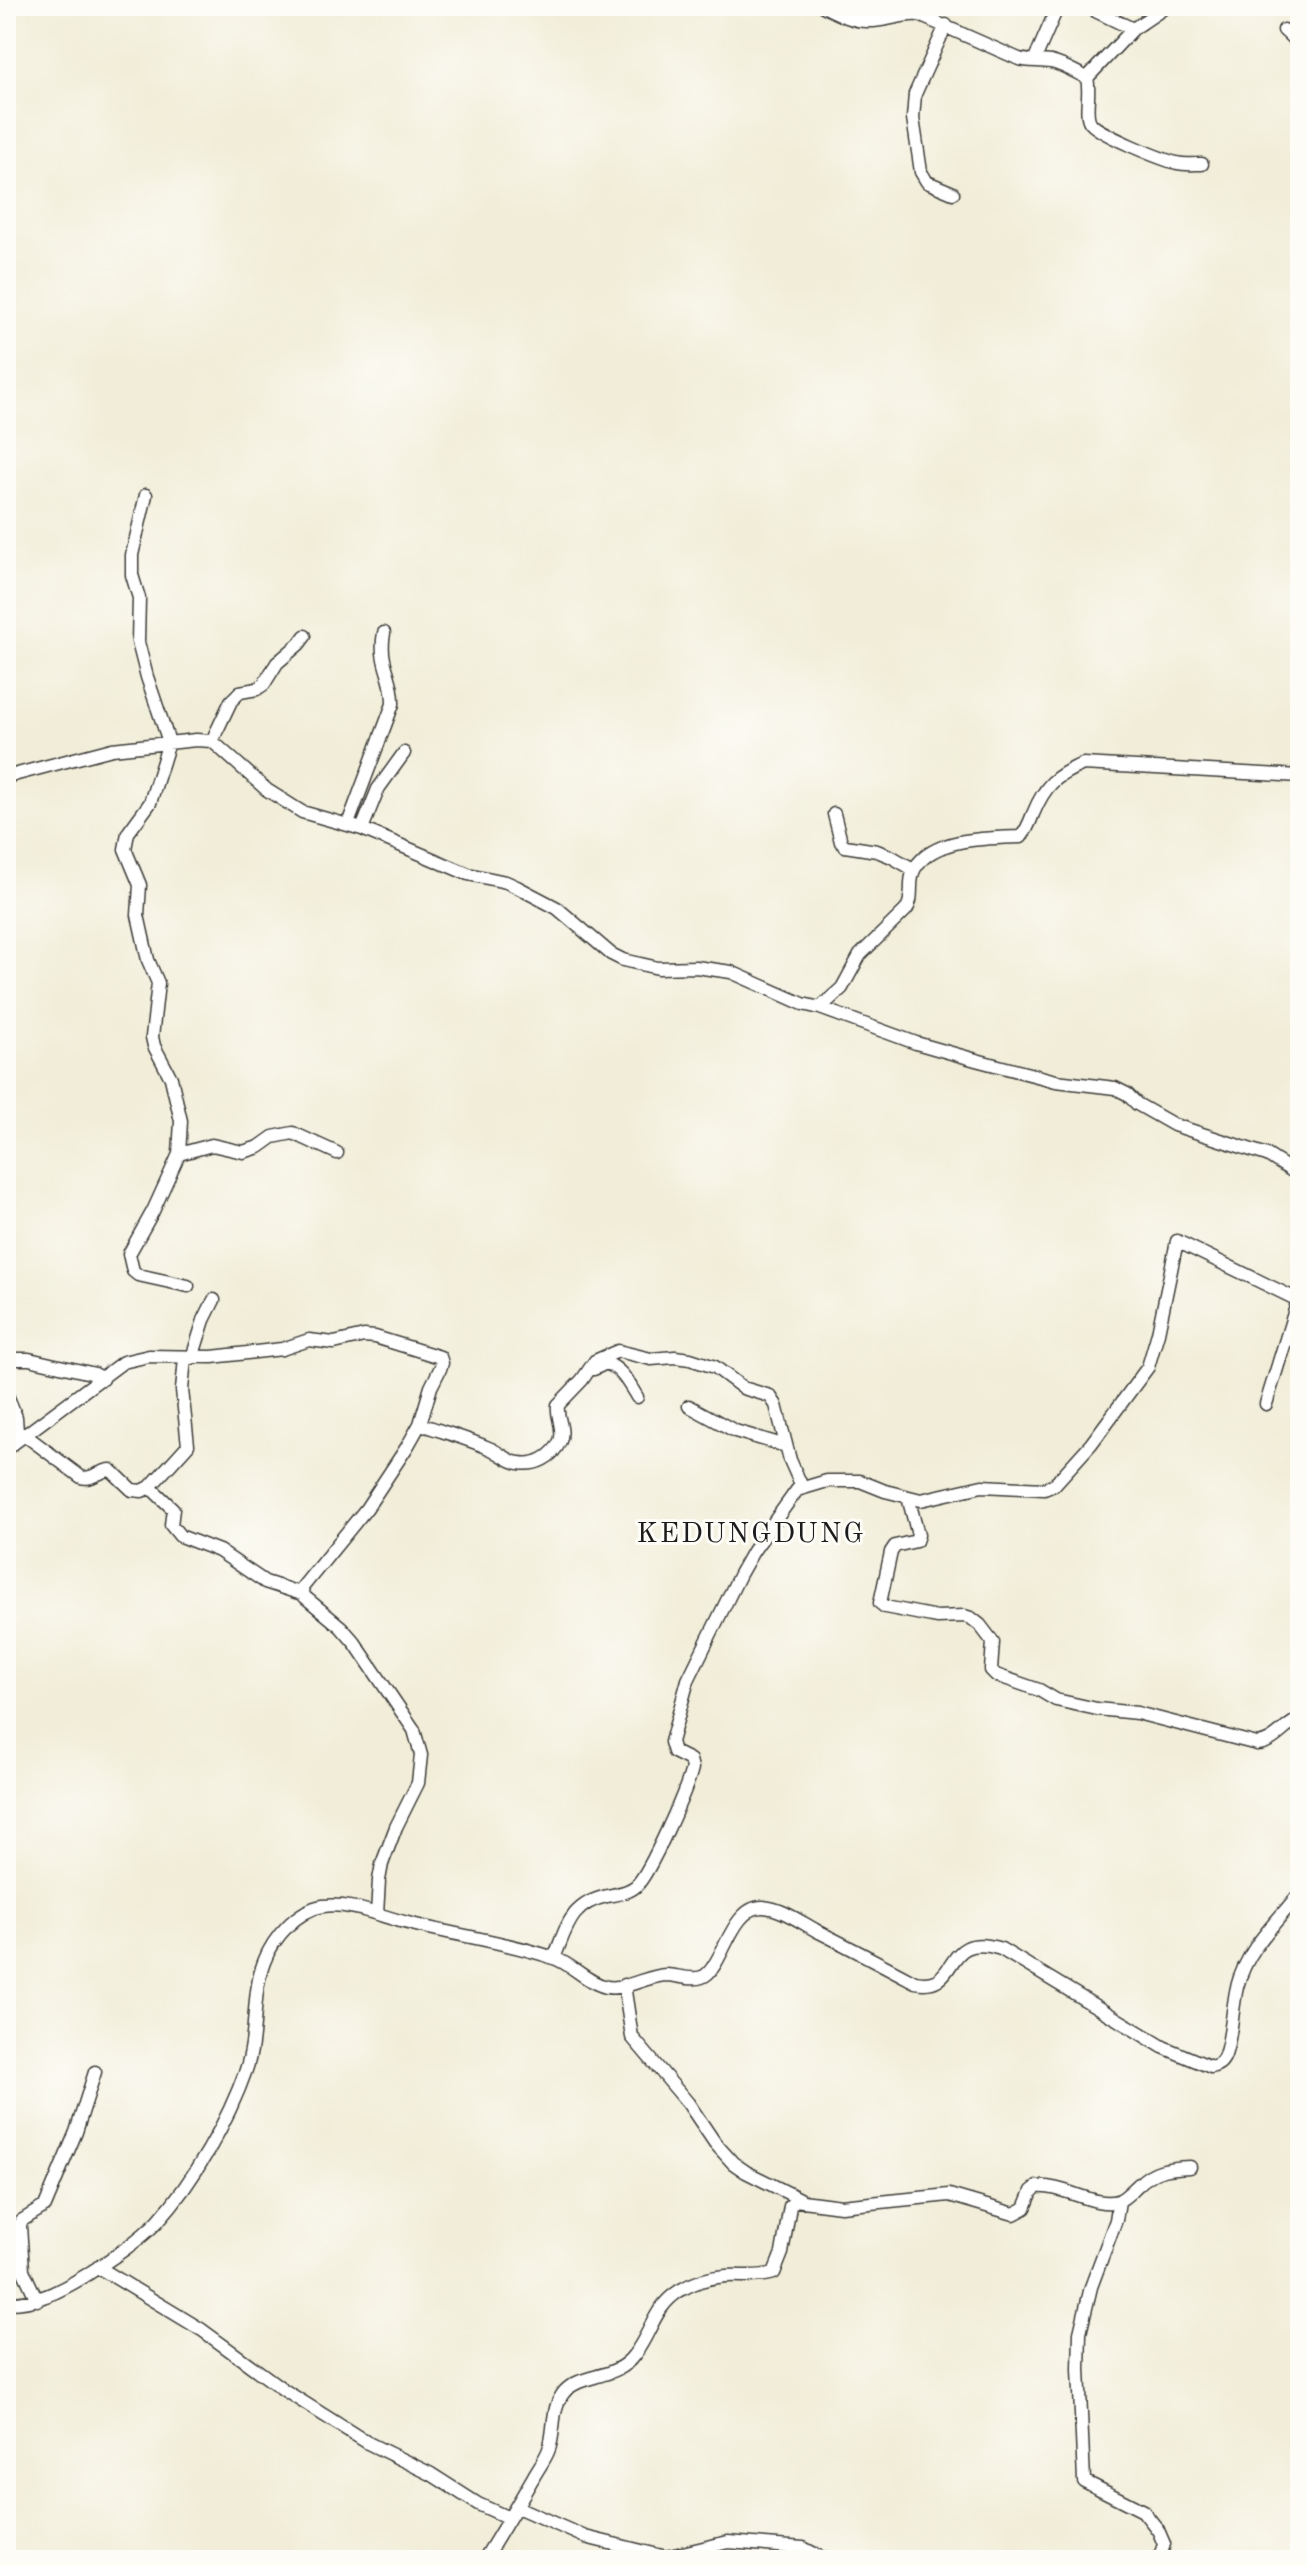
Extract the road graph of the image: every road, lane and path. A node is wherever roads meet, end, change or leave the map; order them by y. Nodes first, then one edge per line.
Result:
1 (823, 6) edge
2 (1058, 6) edge
3 (1085, 6) edge
4 (1167, 6) edge
5 (946, 25) junction
6 (1133, 29) junction
7 (1284, 30) dead end
8 (1300, 45) edge
9 (1034, 61) junction
10 (1087, 78) junction
11 (1202, 164) dead end
12 (953, 193) dead end
13 (146, 495) dead end
14 (384, 633) dead end
15 (305, 636) dead end
16 (212, 741) junction
17 (169, 742) junction
18 (404, 753) dead end
19 (1300, 776) edge
20 (6, 777) edge
21 (834, 814) dead end
22 (348, 824) junction
23 (362, 829) junction
24 (913, 869) junction
25 (820, 1008) junction
26 (337, 1153) dead end
27 (179, 1154) junction
28 (1300, 1176) edge
29 (188, 1286) dead end
30 (214, 1300) dead end
31 (1299, 1300) edge
32 (188, 1358) junction
33 (6, 1359) edge
34 (587, 1372) junction
35 (103, 1379) junction
36 (6, 1393) edge
37 (637, 1397) dead end
38 (1266, 1404) dead end
39 (689, 1406) dead end
40 (420, 1424) junction
41 (16, 1432) edge
42 (786, 1446) junction
43 (6, 1449) edge
44 (150, 1487) junction
45 (802, 1487) junction
46 (908, 1497) junction
47 (302, 1594) junction
48 (1300, 1719) edge
49 (1300, 1893) edge
50 (377, 1914) junction
51 (554, 1958) junction
52 (624, 1985) junction
53 (95, 2072) dead end
54 (1190, 2167) dead end
55 (800, 2199) junction
56 (1119, 2201) junction
57 (98, 2267) junction
58 (37, 2300) junction
59 (6, 2303) edge
60 (513, 2512) junction
61 (484, 2560) edge
62 (826, 2560) edge
63 (950, 2560) edge
64 (974, 2560) edge
65 (1159, 2560) edge

1 - 5 street
2 - 9 street
3 - 6 street
4 - 6 street
5 - 9 street
5 - 12 street
6 - 10 street
7 - 8 street
9 - 10 street
10 - 11 street
13 - 17 street
14 - 22 street
15 - 16 street
16 - 17 street
16 - 22 street
17 - 20 street
17 - 27 street
18 - 23 street
19 - 24 street
21 - 24 street
22 - 23 street
23 - 25 street
24 - 25 street
25 - 28 street
26 - 27 street
27 - 29 street
30 - 32 street
31 - 38 street
31 - 46 street
32 - 35 street
32 - 40 street
32 - 44 street
33 - 35 street
34 - 37 street
34 - 40 street
34 - 42 street
35 - 41 street
36 - 41 street
39 - 42 street
40 - 47 street
41 - 43 street
41 - 44 street
42 - 45 street
44 - 47 street
45 - 46 street
45 - 51 street
46 - 48 street
47 - 50 street
49 - 52 street
50 - 51 street
50 - 57 street
51 - 52 street
52 - 55 street
53 - 58 street
54 - 56 street
55 - 56 street
55 - 60 street
56 - 65 street
57 - 58 street
57 - 60 street
58 - 59 street
60 - 61 street
60 - 62 street
63 - 64 street

